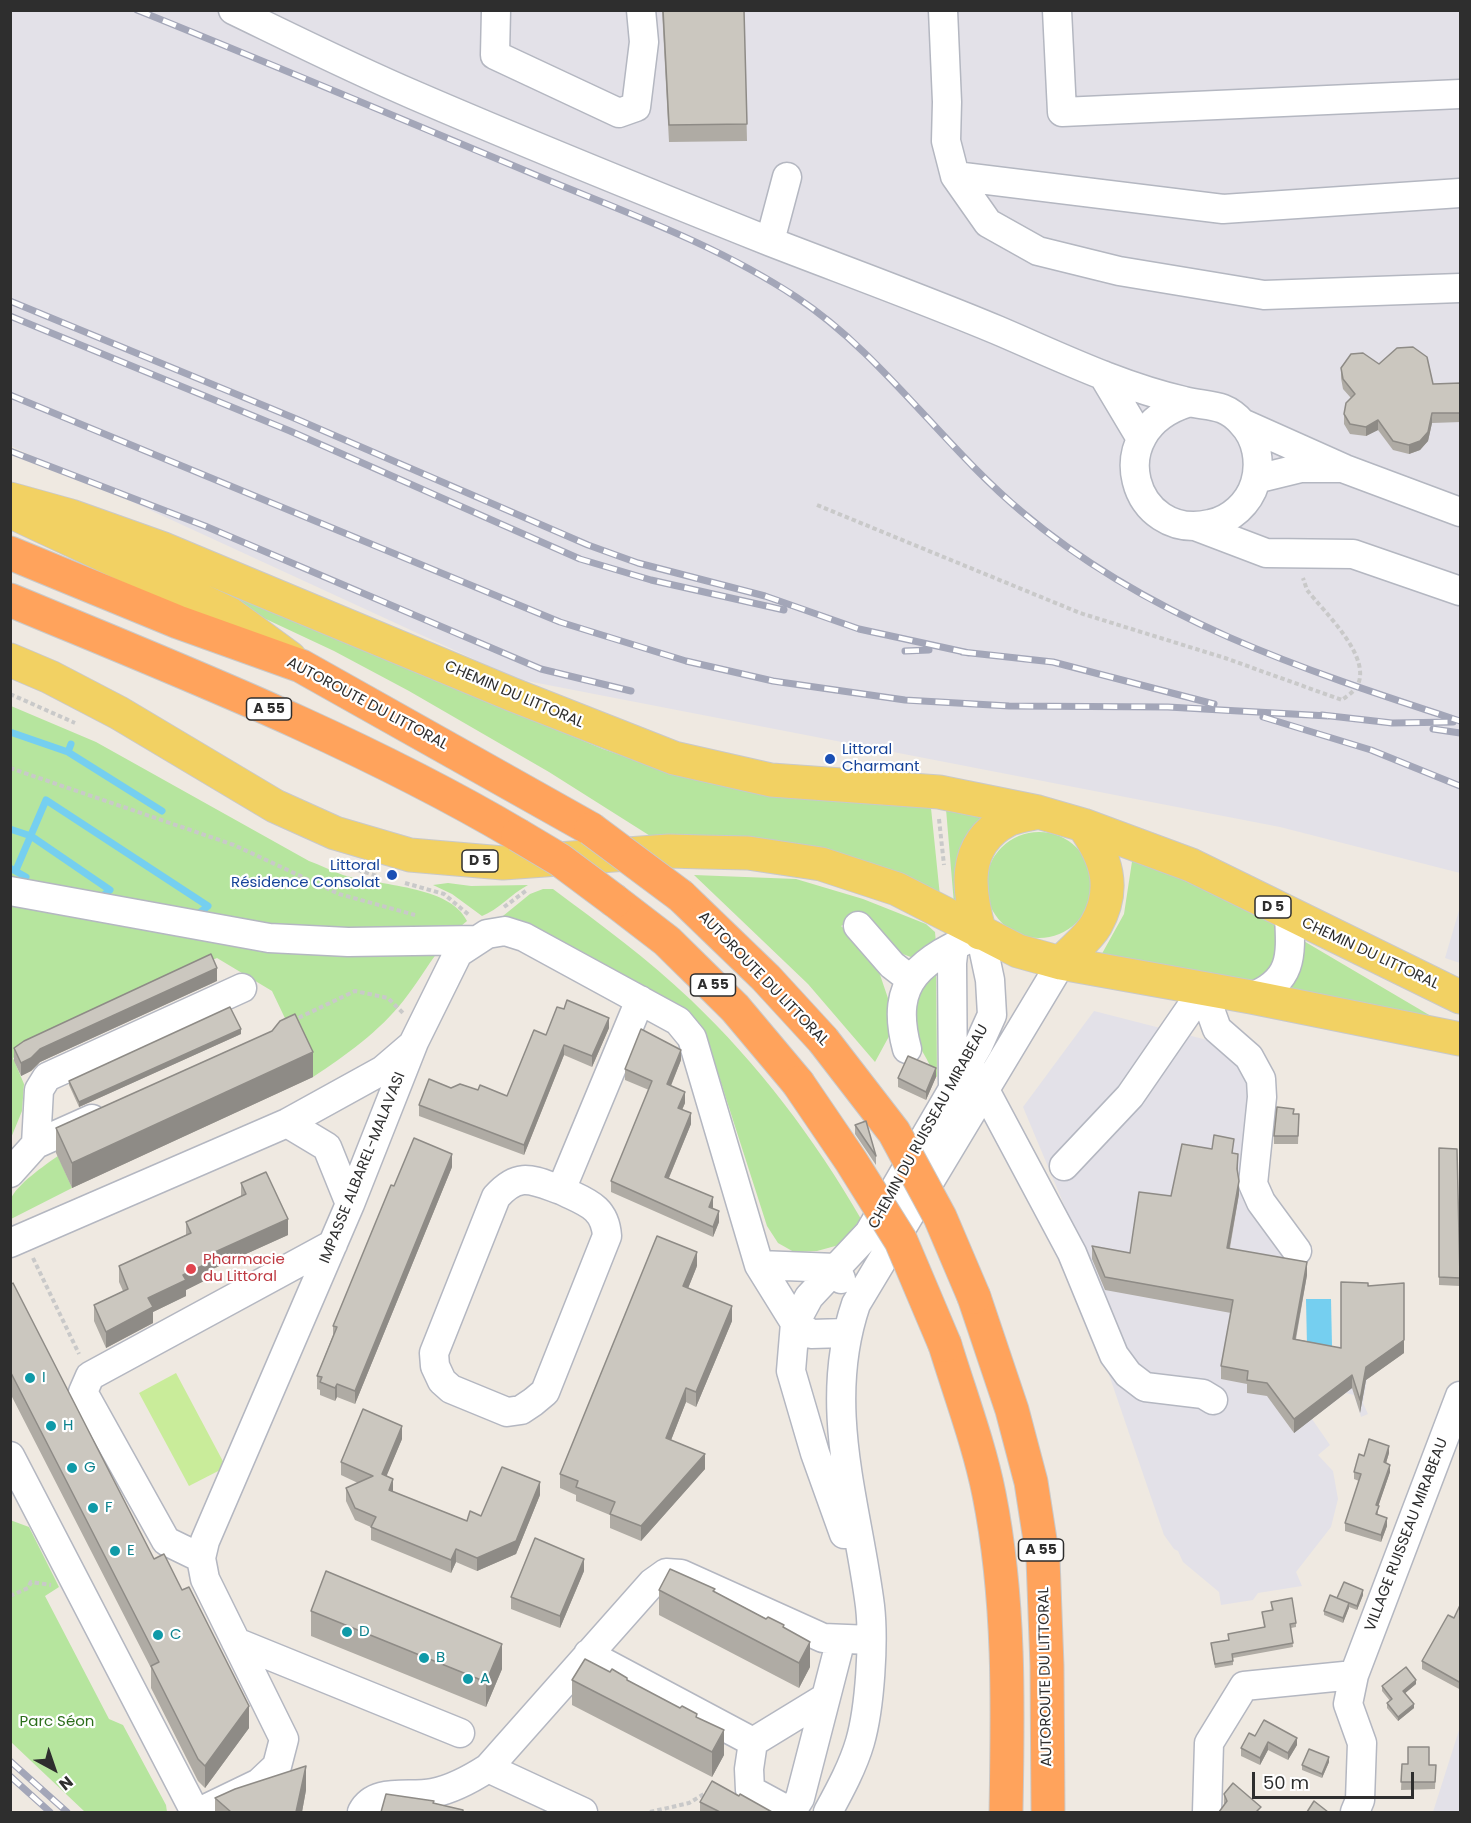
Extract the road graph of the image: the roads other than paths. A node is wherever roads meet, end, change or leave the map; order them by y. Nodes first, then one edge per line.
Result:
1 (233, 10) edge
2 (496, 10) edge
3 (641, 10) edge
4 (943, 10) edge
5 (1058, 10) edge
6 (1461, 94) edge
7 (955, 176) junction
8 (787, 177) dead end
9 (1461, 193) edge
10 (770, 241) junction
11 (1461, 288) edge
12 (1103, 375) junction
13 (1187, 402) junction
14 (1242, 423) junction
15 (1140, 437) junction
16 (1345, 469) junction
17 (1256, 479) junction
18 (10, 499) edge
19 (1242, 506) junction
20 (10, 512) edge
21 (1461, 512) edge
22 (1195, 526) junction
23 (10, 553) edge
24 (1266, 553) junction
25 (1461, 591) edge
26 (10, 600) edge
27 (10, 660) edge
28 (301, 666) junction
29 (1038, 812) junction
30 (1083, 825) junction
31 (10, 891) edge
32 (1289, 915) junction
33 (858, 926) dead end
34 (967, 939) junction
35 (478, 940) junction
36 (1061, 963) junction
37 (910, 979) junction
38 (242, 988) dead end
39 (1203, 990) junction
40 (1251, 997) junction
41 (1461, 997) edge
42 (640, 1000) junction
43 (992, 1015) junction
44 (1461, 1039) edge
45 (414, 1042) junction
46 (907, 1049) dead end
47 (953, 1089) junction
48 (985, 1090) junction
49 (112, 1110) edge
50 (286, 1123) junction
51 (36, 1144) junction
52 (1064, 1166) dead end
53 (10, 1173) edge
54 (561, 1190) junction
55 (350, 1204) junction
56 (17, 1240) edge
57 (333, 1244) junction
58 (1297, 1251) dead end
59 (759, 1265) junction
60 (836, 1268) junction
61 (856, 1304) junction
62 (795, 1323) junction
63 (846, 1333) junction
64 (1461, 1396) edge
65 (1213, 1400) dead end
66 (10, 1456) edge
67 (201, 1558) junction
68 (870, 1607) junction
69 (842, 1639) junction
70 (871, 1640) junction
71 (236, 1642) junction
72 (588, 1654) junction
73 (1354, 1675) junction
74 (825, 1698) junction
75 (460, 1733) dead end
76 (751, 1755) junction
77 (488, 1768) junction
78 (197, 1812) edge
79 (362, 1812) edge
80 (583, 1812) edge
81 (828, 1812) edge
82 (1006, 1812) edge
83 (1048, 1812) edge
84 (1207, 1812) edge
85 (1355, 1812) edge

1 - 10 street
2 - 3 street
4 - 7 street
5 - 6 street
7 - 9 street
7 - 11 street
8 - 10 street
10 - 12 street
12 - 13 street
12 - 15 street
13 - 14 street
13 - 15 street
14 - 16 street
14 - 17 street
15 - 22 street
16 - 17 street
16 - 21 street
17 - 19 street
18 - 29 main road, CHEMIN DU LITTORAL
19 - 22 street
19 - 24 street
20 - 28 main road
22 - 24 street
23 - 28 highway, AUTOROUTE DU LITTORAL / A 55
24 - 25 street
26 - 82 highway, A 55, bridge
27 - 34 main road, D 5
28 - 83 highway, AUTOROUTE DU LITTORAL / A 55, bridge
29 - 30 main road
29 - 34 main road
30 - 32 main road, CHEMIN DU LITTORAL / D 5
30 - 36 main road
31 - 35 street
32 - 40 street
32 - 41 main road, CHEMIN DU LITTORAL / D 5
33 - 37 street
34 - 36 main road
34 - 37 street
34 - 43 street, CHEMIN DU RUISSEAU MIRABEAU
34 - 47 street
35 - 42 street, IMPASSE ALBAREL-MALAVASI
35 - 45 street, IMPASSE ALBAREL-MALAVASI
36 - 39 main road
36 - 48 street, CHEMIN DU RUISSEAU MIRABEAU
37 - 46 street
38 - 51 street
39 - 40 main road
39 - 52 street
39 - 58 street
40 - 44 main road
42 - 54 street
42 - 59 street, IMPASSE ALBAREL-MALAVASI
43 - 47 street, CHEMIN DU RUISSEAU MIRABEAU
43 - 48 street
45 - 50 street
45 - 55 street, IMPASSE ALBAREL-MALAVASI
47 - 60 street, CHEMIN DU RUISSEAU MIRABEAU
48 - 61 street, CHEMIN DU RUISSEAU MIRABEAU
48 - 65 street
49 - 51 street
50 - 55 street
50 - 56 street
51 - 53 street
54 - 54 street
55 - 57 street, IMPASSE ALBAREL-MALAVASI
57 - 67 street, IMPASSE ALBAREL-MALAVASI
57 - 67 street
59 - 60 street
59 - 62 street, IMPASSE ALBAREL-MALAVASI
60 - 61 street
60 - 62 street, CHEMIN DU RUISSEAU MIRABEAU
61 - 63 street, CHEMIN DU RUISSEAU MIRABEAU
62 - 63 street
62 - 68 street, CHEMIN DU RUISSEAU MIRABEAU
63 - 68 street, CHEMIN DU RUISSEAU MIRABEAU
64 - 73 street, VILLAGE RUISSEAU MIRABEAU
66 - 78 street
67 - 71 street
68 - 70 street, CHEMIN DU RUISSEAU MIRABEAU
69 - 70 street
69 - 72 street
69 - 74 street
70 - 81 street, CHEMIN DU RUISSEAU MIRABEAU
71 - 75 street
71 - 78 street
72 - 76 street
72 - 77 street
73 - 84 street
73 - 85 street, VILLAGE RUISSEAU MIRABEAU
74 - 76 street
74 - 76 street
77 - 79 street
77 - 80 street

